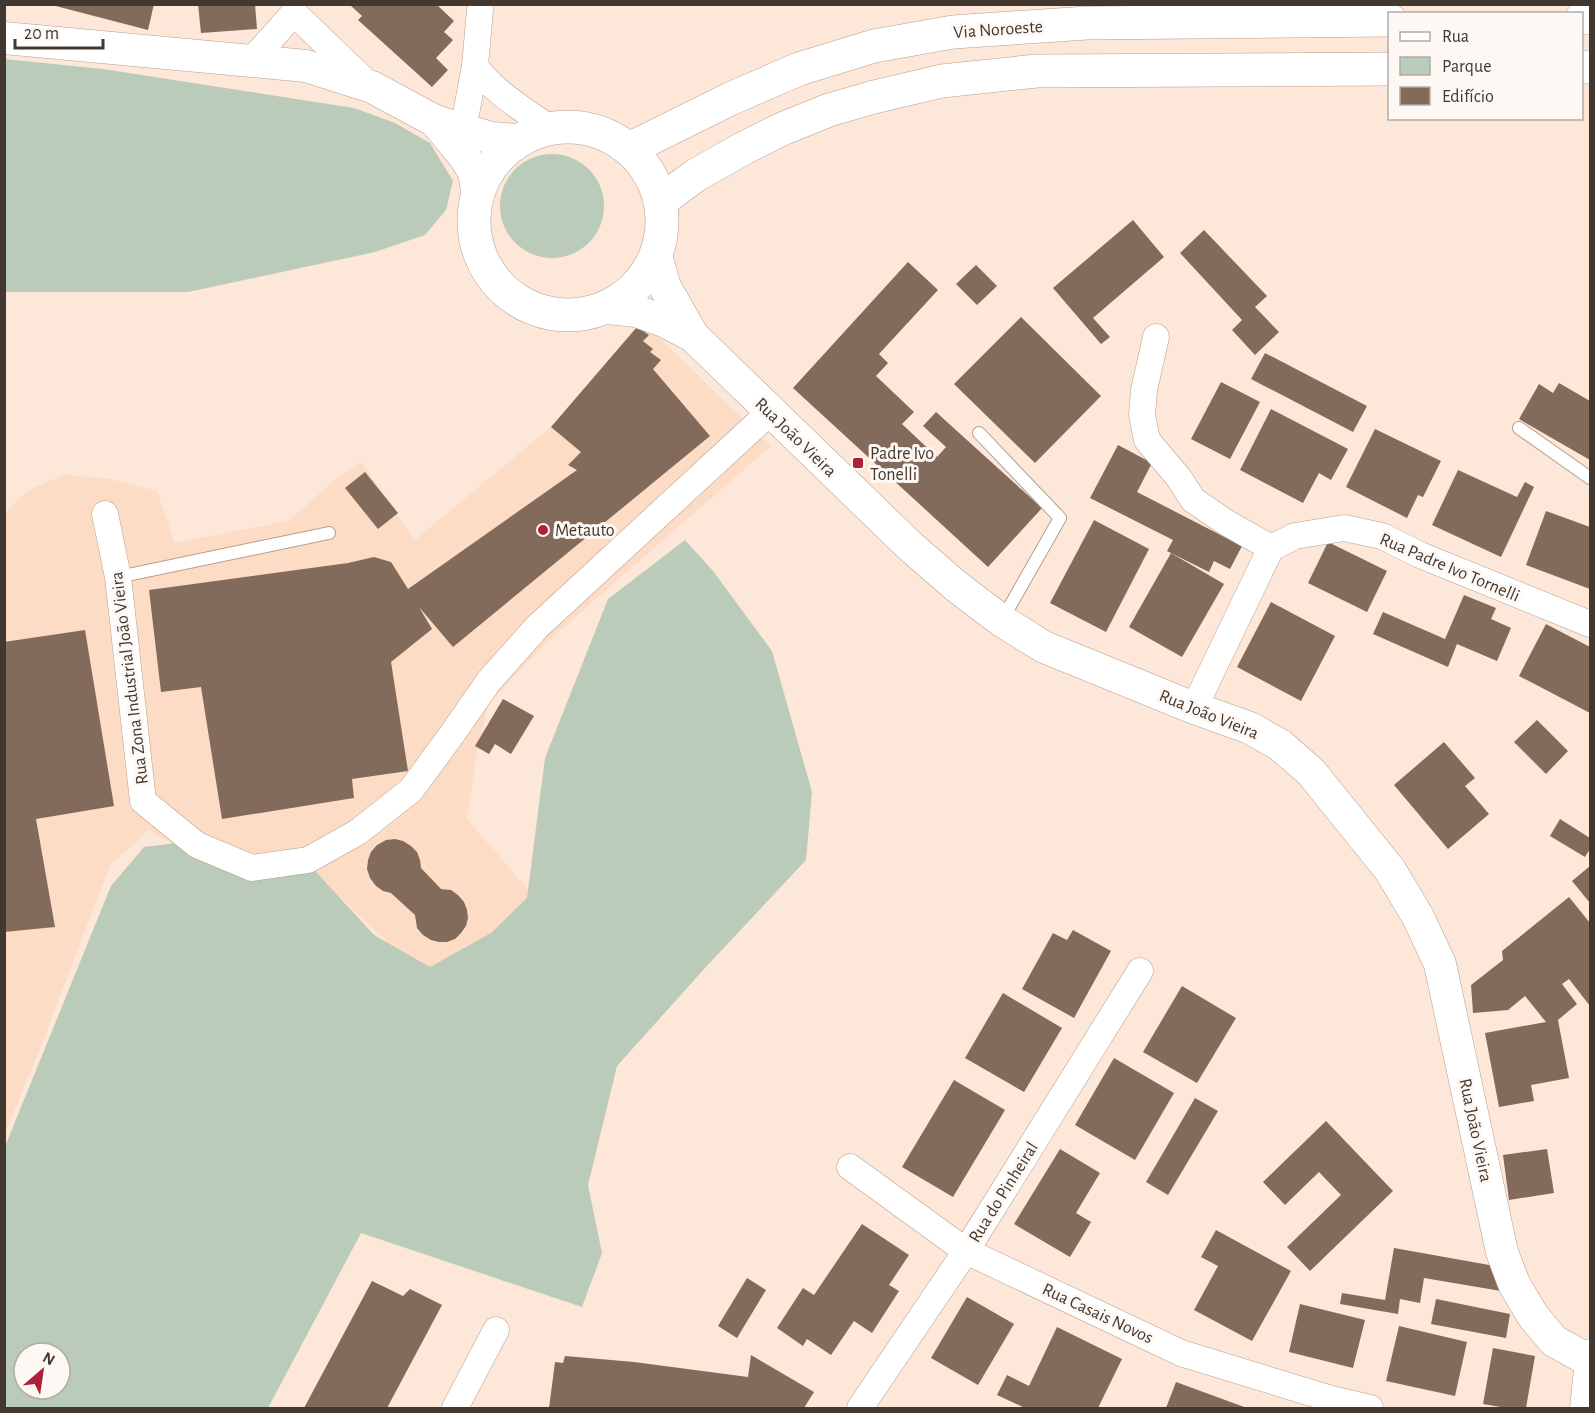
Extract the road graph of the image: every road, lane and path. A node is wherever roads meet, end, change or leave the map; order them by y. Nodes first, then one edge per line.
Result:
1 (293, 9) edge
2 (480, 10) dead end
3 (1388, 20) edge
4 (4, 38) edge
5 (251, 61) junction
6 (475, 66) junction
7 (1388, 69) edge
8 (372, 87) junction
9 (449, 125) junction
10 (552, 130) junction
11 (519, 140) junction
12 (629, 149) junction
13 (478, 195) junction
14 (661, 201) junction
15 (656, 256) junction
16 (607, 308) junction
17 (693, 336) junction
18 (1156, 337) dead end
19 (770, 412) junction
20 (1519, 428) dead end
21 (979, 433) dead end
22 (1590, 478) edge
23 (105, 514) dead end
24 (329, 533) dead end
25 (1270, 548) junction
26 (118, 577) junction
27 (1002, 621) junction
28 (1590, 624) edge
29 (1194, 708) junction
30 (1140, 971) dead end
31 (850, 1167) dead end
32 (966, 1251) junction
33 (496, 1330) dead end
34 (1590, 1357) edge
35 (1331, 1404) edge
36 (455, 1408) edge
37 (860, 1408) edge
38 (1370, 1408) edge
39 (1583, 1408) edge

1 - 5 street
1 - 8 street
2 - 6 street
3 - 12 main road, Via Noroeste
4 - 5 street
5 - 8 street
6 - 9 street
6 - 10 street
7 - 14 main road
8 - 9 street
9 - 11 street
9 - 13 street
10 - 11 main road
10 - 12 main road
11 - 13 main road
12 - 14 main road
13 - 16 main road
14 - 15 main road
15 - 16 main road
15 - 17 street, Rua João Vieira
16 - 17 street, Rua João Vieira
17 - 19 street, Rua João Vieira
18 - 25 street
19 - 26 street, Rua Zona Industrial João Vieira
19 - 27 street, Rua João Vieira
20 - 22 lane
21 - 27 lane
23 - 26 street, Rua Zona Industrial João Vieira
24 - 26 lane
25 - 28 street, Rua Padre Ivo Tornelli
25 - 29 street
27 - 29 street, Rua João Vieira
29 - 34 street, Rua João Vieira
30 - 32 street, Rua do Pinheiral
31 - 32 street, Rua Casais Novos
32 - 35 street, Rua Casais Novos
32 - 37 street, Rua do Pinheiral
33 - 36 street
34 - 39 street
35 - 38 street, Rua Casais Novos

